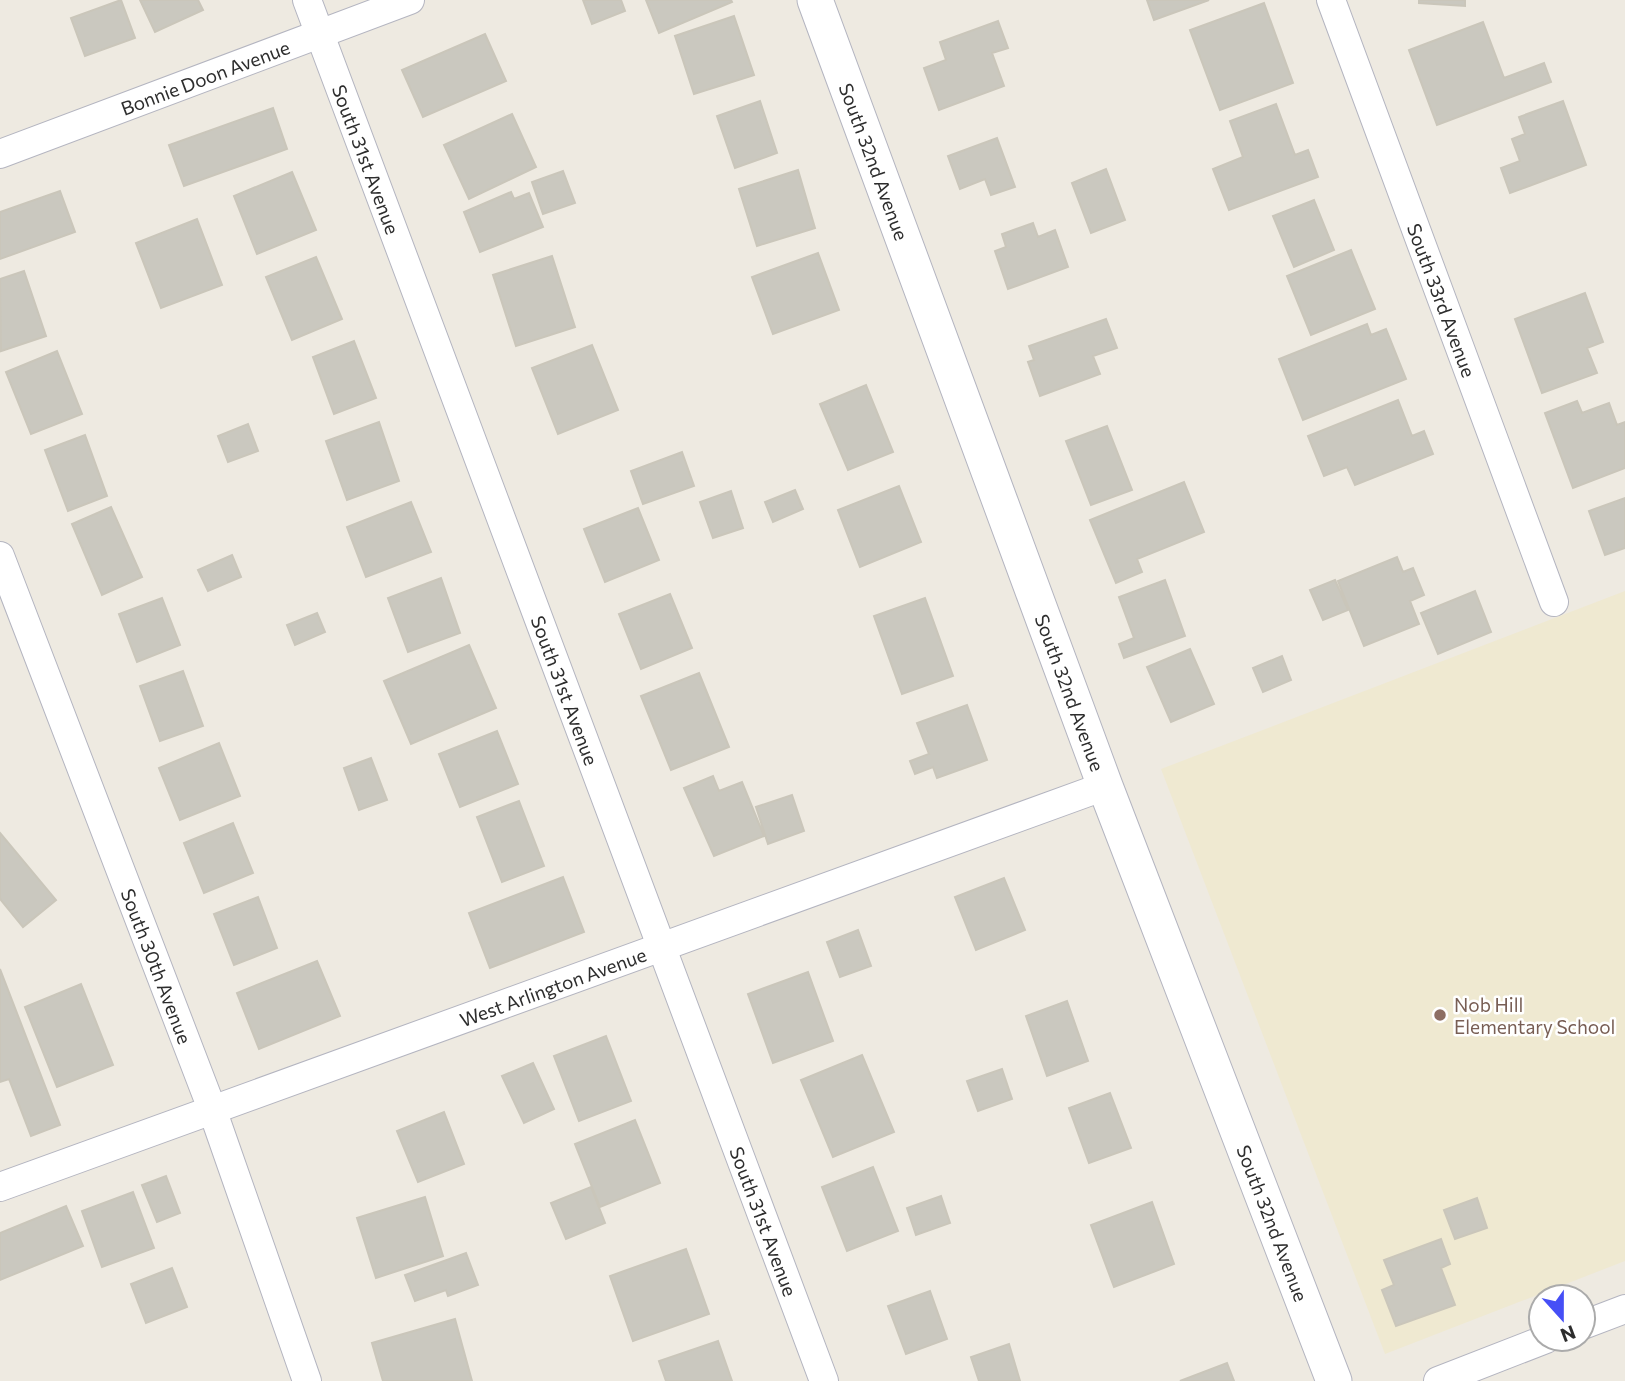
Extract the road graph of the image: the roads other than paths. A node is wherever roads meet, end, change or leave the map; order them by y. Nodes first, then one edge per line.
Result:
1 (307, 0) edge
2 (410, 0) edge
3 (815, 0) edge
4 (1331, 0) edge
5 (320, 34) junction
6 (0, 154) edge
7 (0, 556) edge
8 (1555, 602) dead end
9 (1105, 786) junction
10 (661, 947) junction
11 (212, 1109) junction
12 (0, 1187) edge
13 (1625, 1308) edge
14 (1597, 1319) edge
15 (1527, 1346) edge
16 (307, 1381) edge
17 (824, 1381) edge
18 (1334, 1381) edge
19 (1437, 1381) edge

1 - 5 street, South 31st Avenue
2 - 5 street, Bonnie Doon Avenue
3 - 9 street, South 32nd Avenue
4 - 8 street, South 33rd Avenue
5 - 6 street, Bonnie Doon Avenue
5 - 10 street, South 31st Avenue
7 - 11 street, South 30th Avenue
9 - 10 street, West Arlington Avenue
9 - 18 street, South 32nd Avenue
10 - 11 street, West Arlington Avenue
10 - 17 street, South 31st Avenue
11 - 12 street, West Arlington Avenue
11 - 16 street, South 30th Avenue
13 - 14 street
15 - 19 street

